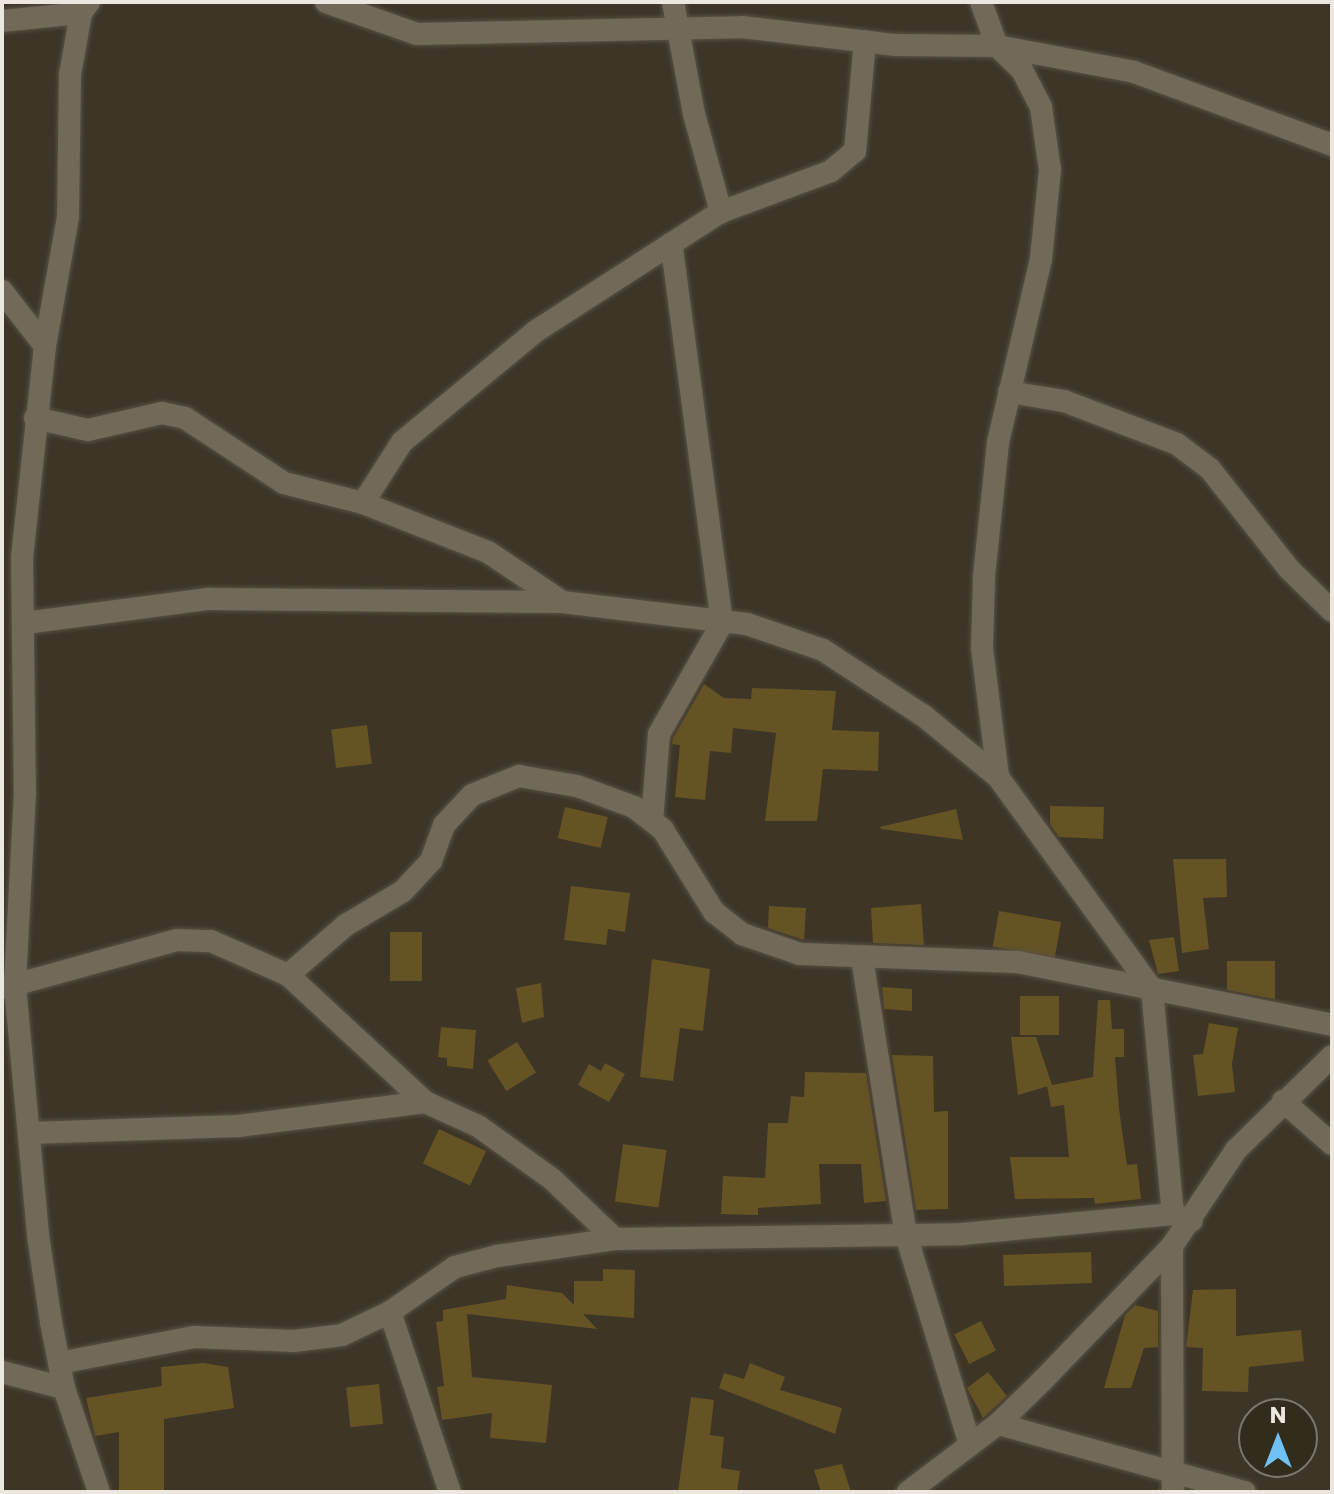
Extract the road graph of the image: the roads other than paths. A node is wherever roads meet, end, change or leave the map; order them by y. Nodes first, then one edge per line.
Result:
1 (673, 2) edge
2 (981, 2) edge
3 (337, 3) edge
4 (85, 7) edge
5 (2, 21) edge
6 (677, 27) junction
7 (865, 41) junction
8 (997, 46) junction
9 (1332, 145) edge
10 (721, 212) junction
11 (671, 243) junction
12 (2, 291) edge
13 (45, 346) junction
14 (1009, 392) junction
15 (35, 418) junction
16 (363, 503) junction
17 (12, 556) edge
18 (562, 602) junction
19 (1332, 611) edge
20 (25, 623) junction
21 (722, 623) junction
22 (998, 777) junction
23 (2, 790) edge
24 (25, 792) junction
25 (652, 821) junction
26 (862, 958) junction
27 (288, 975) junction
28 (9, 987) edge
29 (1152, 989) junction
30 (1332, 1025) edge
31 (1332, 1056) edge
32 (1283, 1101) junction
33 (425, 1102) junction
34 (30, 1133) junction
35 (1332, 1144) edge
36 (1183, 1218) junction
37 (906, 1235) junction
38 (615, 1239) junction
39 (1172, 1246) junction
40 (390, 1312) junction
41 (59, 1363) junction
42 (2, 1372) edge
43 (64, 1388) junction
44 (998, 1424) junction
45 (970, 1444) junction
46 (1173, 1483) edge
47 (99, 1492) edge
48 (450, 1492) edge
49 (908, 1492) edge
50 (1245, 1492) edge

1 - 6 street
2 - 8 street
3 - 6 street
4 - 5 street
4 - 13 street
6 - 7 street
6 - 10 street
7 - 8 street
7 - 10 street
8 - 9 street
8 - 14 street
10 - 11 street
11 - 16 street
11 - 21 street
12 - 13 street
13 - 15 street
14 - 19 street
14 - 22 street
15 - 16 street
15 - 17 street
16 - 18 street
17 - 20 street
18 - 20 street
18 - 21 street
20 - 24 street
21 - 22 street
21 - 25 street
22 - 29 street
23 - 24 street
24 - 28 street
25 - 26 street
25 - 27 street
26 - 29 street
26 - 37 street
27 - 28 street
27 - 33 street
28 - 34 street
29 - 30 street
29 - 36 street
31 - 32 street
32 - 35 street
32 - 36 street
33 - 34 street
33 - 38 street
34 - 41 street
36 - 37 street
36 - 39 street
37 - 38 street
37 - 45 street
38 - 40 street
39 - 44 street
39 - 46 street
40 - 41 street
40 - 48 street
41 - 43 street
42 - 43 street
43 - 47 street
44 - 45 street
44 - 46 street
45 - 49 street
46 - 50 street

